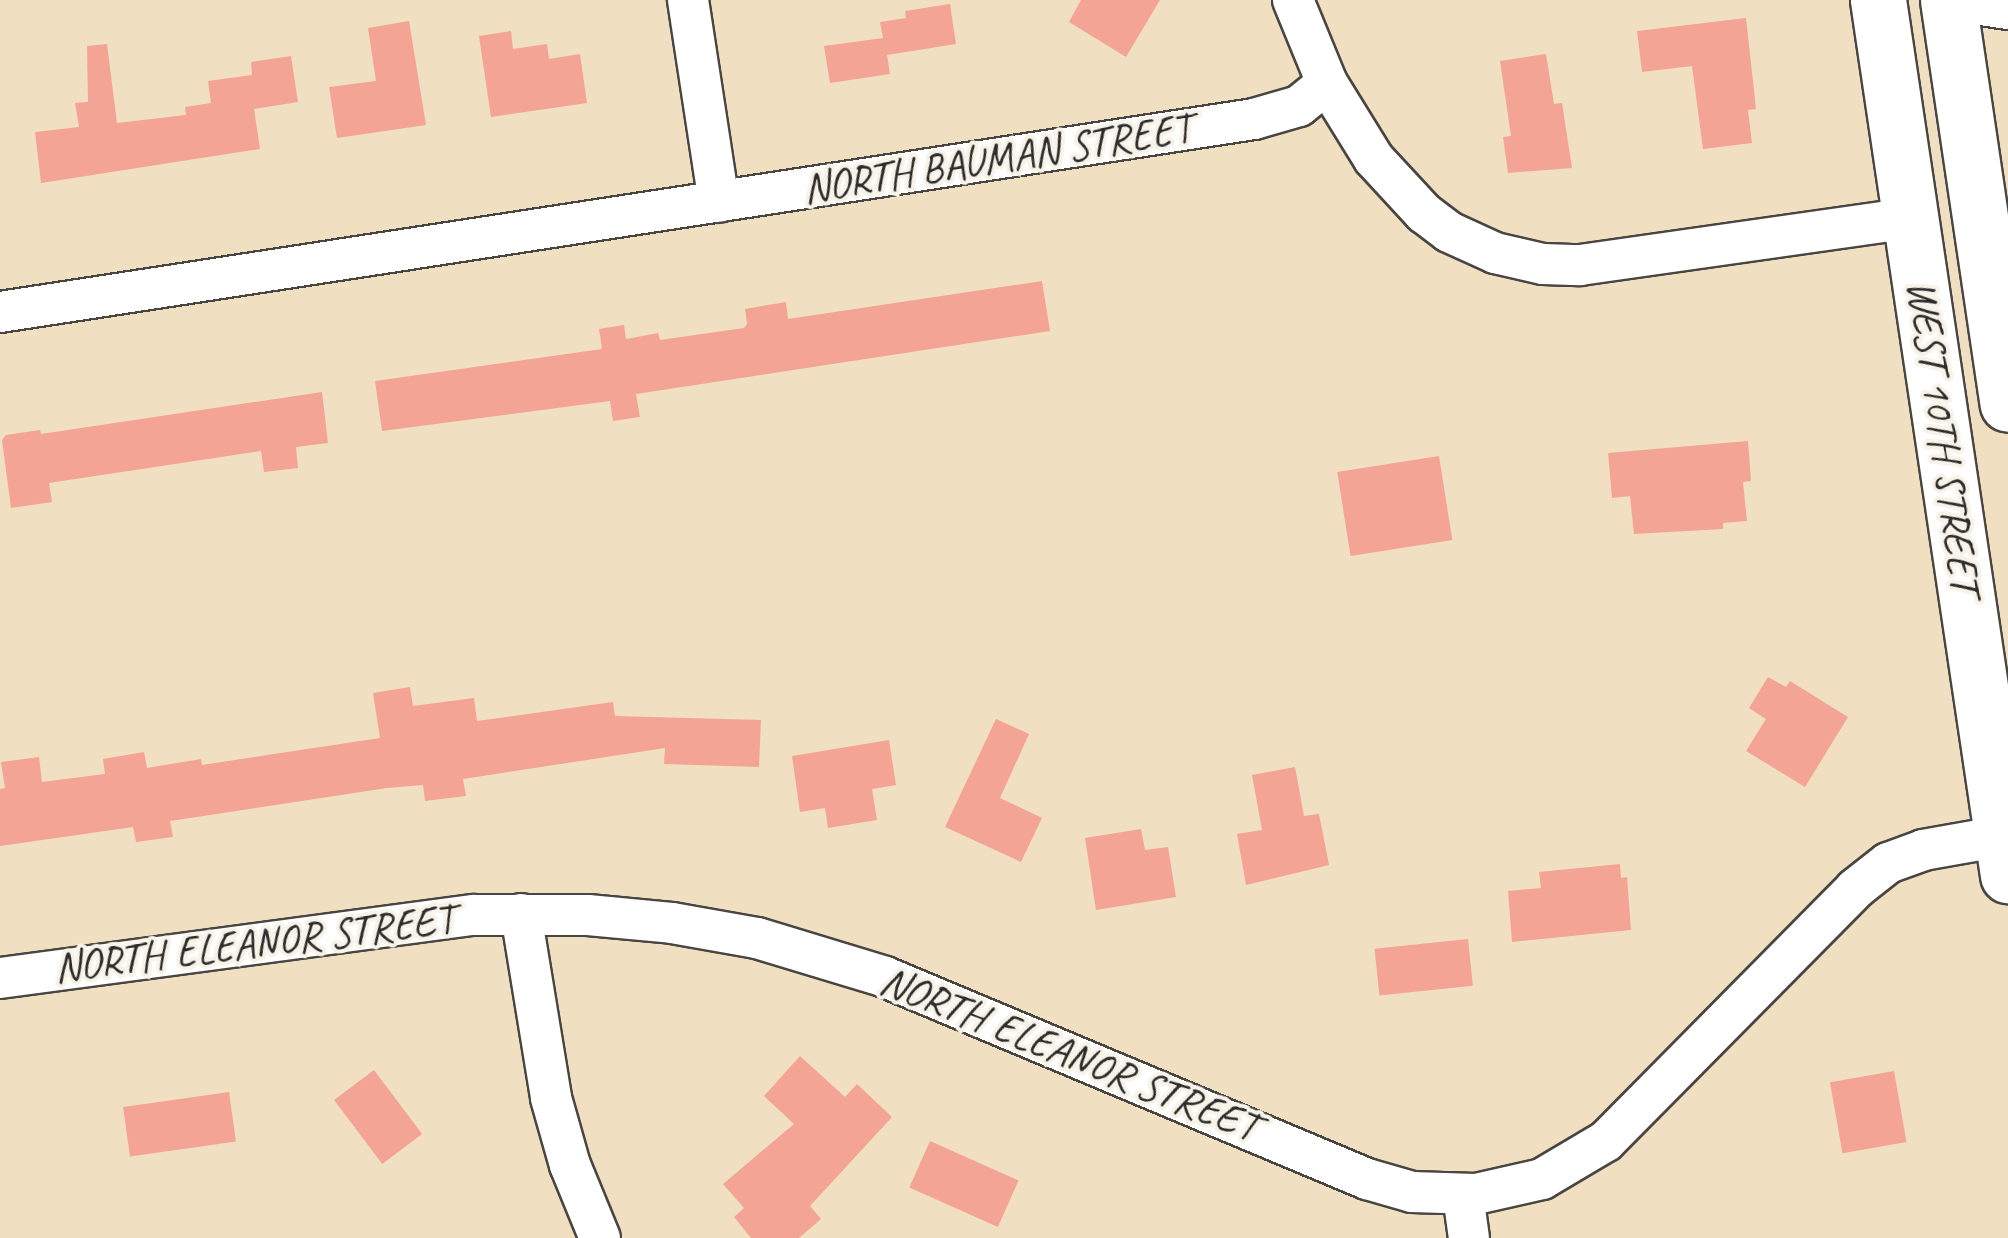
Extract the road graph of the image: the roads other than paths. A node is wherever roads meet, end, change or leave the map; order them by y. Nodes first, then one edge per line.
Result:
1 (688, 0) edge
2 (1293, 0) edge
3 (1878, 0) edge
4 (1948, 0) edge
5 (2008, 9) edge
6 (1327, 83) junction
7 (719, 202) junction
8 (1910, 218) junction
9 (0, 312) edge
10 (2008, 404) edge
11 (2006, 848) edge
12 (522, 914) junction
13 (0, 978) edge
14 (1462, 1194) junction
15 (600, 1238) edge
16 (1469, 1238) edge

1 - 7 street
2 - 6 street
3 - 8 main road, WEST 10TH STREET
4 - 5 street
4 - 10 main road, WEST 10TH STREET
6 - 7 street, NORTH BAUMAN STREET
6 - 8 street
7 - 9 street, NORTH BAUMAN STREET
8 - 11 main road, WEST 10TH STREET
11 - 14 street, NORTH ELEANOR STREET
12 - 13 street, NORTH ELEANOR STREET
12 - 14 street, NORTH ELEANOR STREET
12 - 15 street
14 - 16 street

